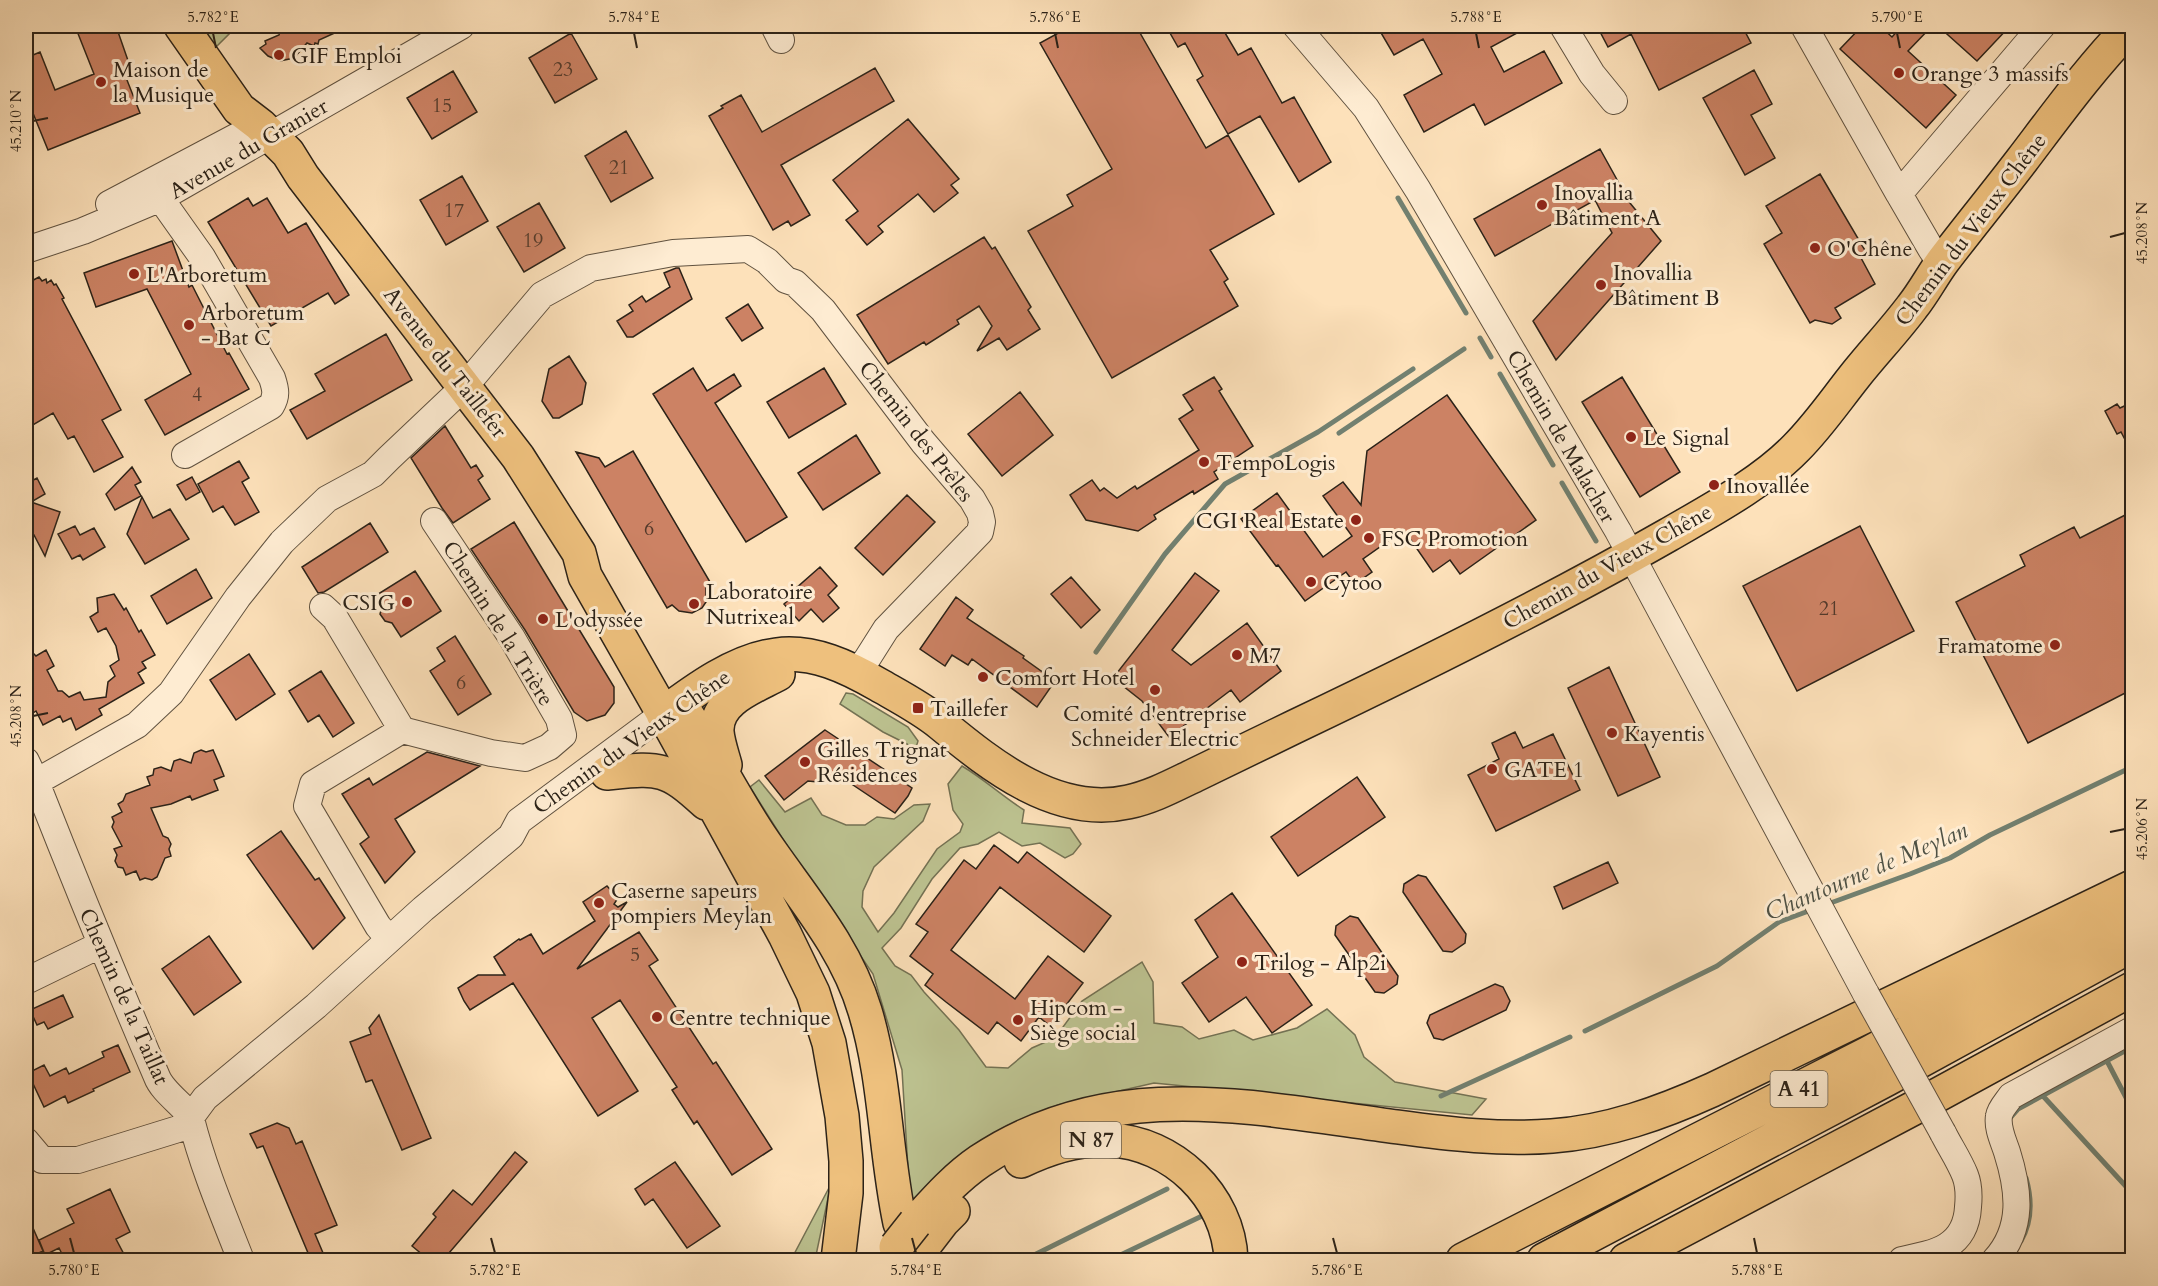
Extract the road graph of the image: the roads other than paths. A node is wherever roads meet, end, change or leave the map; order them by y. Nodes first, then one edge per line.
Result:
1 (431, 26) edge
2 (461, 26) edge
3 (1296, 26) edge
4 (1563, 26) edge
5 (1804, 26) edge
6 (2042, 26) edge
7 (2131, 26) edge
8 (186, 32) edge
9 (1614, 101) dead end
10 (265, 131) junction
11 (155, 190) junction
12 (1899, 194) junction
13 (26, 234) edge
14 (26, 249) edge
15 (1941, 264) junction
16 (465, 386) junction
17 (185, 455) dead end
18 (434, 521) dead end
19 (1631, 557) junction
20 (323, 607) dead end
21 (857, 672) junction
22 (778, 675) junction
23 (675, 715) junction
24 (402, 730) junction
25 (954, 736) junction
26 (31, 771) edge
27 (607, 773) junction
28 (725, 800) junction
29 (511, 836) junction
30 (2133, 887) edge
31 (2133, 911) edge
32 (389, 939) junction
33 (100, 945) junction
34 (2133, 945) edge
35 (26, 981) edge
36 (2133, 988) edge
37 (2133, 1030) edge
38 (191, 1121) junction
39 (26, 1141) edge
40 (906, 1244) edge
41 (241, 1260) edge
42 (838, 1260) edge
43 (1231, 1260) edge
44 (1463, 1260) edge
45 (1544, 1260) edge
46 (1626, 1260) edge
47 (1902, 1260) edge
48 (1995, 1260) edge

1 - 10 street, Avenue du Granier
2 - 10 street, Avenue du Granier
3 - 19 street, Chemin de Malacher
4 - 9 street
5 - 12 street
6 - 12 street
7 - 15 main road, Chemin du Vieux Chêne
8 - 10 main road, Avenue du Taillefer
10 - 11 street, Avenue du Granier
10 - 16 main road, Avenue du Taillefer
11 - 13 street, Avenue du Granier
11 - 14 street, Avenue du Granier
11 - 17 street
12 - 15 street
15 - 19 main road, Chemin du Vieux Chêne
16 - 21 street, Chemin des Prêles
16 - 23 main road, Avenue du Taillefer
16 - 26 street, Chemin des Prêles
18 - 24 street, Chemin de la Trière
19 - 25 main road, Chemin du Vieux Chêne
19 - 47 street, Chemin de Malacher, bridge
20 - 24 street
21 - 23 main road, Chemin du Vieux Chêne
21 - 25 main road, Chemin du Vieux Chêne
22 - 23 main road, Chemin du Vieux Chêne
22 - 25 main road, Chemin du Vieux Chêne
22 - 28 main road
23 - 27 street, Chemin du Vieux Chêne
23 - 28 main road, Avenue du Taillefer
23 - 29 street, Chemin du Vieux Chêne
24 - 32 street
26 - 33 street, Chemin de la Taillat
27 - 28 main road
27 - 29 street, Chemin du Vieux Chêne
28 - 40 main road
28 - 42 main road
29 - 32 street, Chemin du Vieux Chêne
30 - 40 main road
31 - 44 main road, A 41
32 - 38 street, Chemin du Vieux Chêne
33 - 35 street
33 - 38 street, Chemin de la Taillat
34 - 45 main road, A 41
36 - 46 main road
37 - 48 street
38 - 39 street
38 - 41 street, Chemin de la Taillat
40 - 43 main road, N 87

